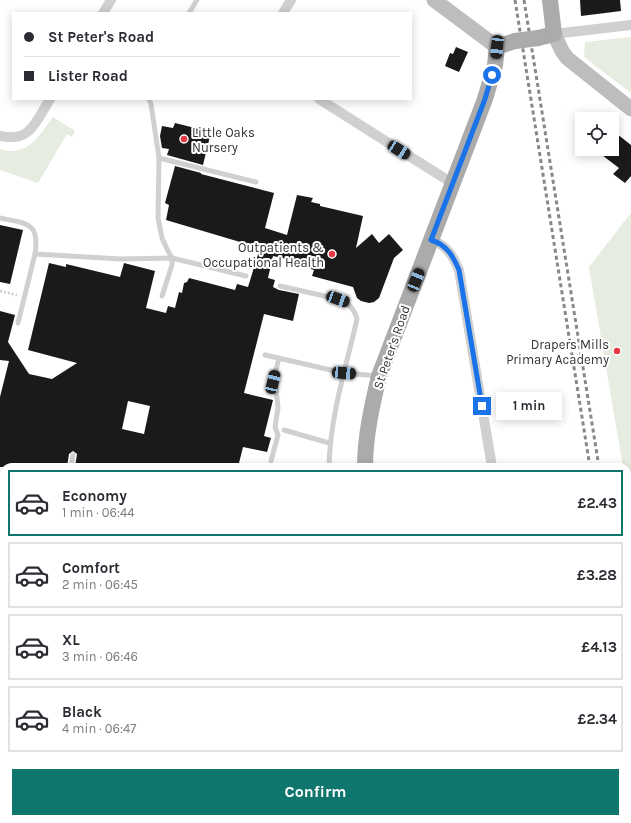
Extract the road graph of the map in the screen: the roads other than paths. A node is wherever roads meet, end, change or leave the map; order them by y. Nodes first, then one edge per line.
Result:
1 (111, 0) edge
2 (197, 0) edge
3 (291, 0) edge
4 (434, 0) edge
5 (550, 0) edge
6 (104, 12) edge
7 (190, 12) edge
8 (284, 12) edge
9 (631, 25) edge
10 (554, 34) junction
11 (497, 47) junction
12 (49, 100) edge
13 (149, 100) edge
14 (321, 100) edge
15 (631, 109) edge
16 (0, 136) edge
17 (159, 158) junction
18 (256, 182) dead end
19 (452, 183) junction
20 (0, 218) edge
21 (431, 240) junction
22 (35, 254) junction
23 (172, 258) junction
24 (246, 276) dead end
25 (280, 286) dead end
26 (162, 296) dead end
27 (18, 323) dead end
28 (265, 356) dead end
29 (279, 358) junction
30 (344, 373) junction
31 (378, 376) junction
32 (284, 430) dead end
33 (329, 443) junction
34 (73, 455) dead end
35 (271, 461) dead end
36 (72, 463) edge
37 (329, 463) edge
38 (366, 463) edge
39 (491, 463) edge

1 - 6 street
2 - 7 lane
3 - 8 street
4 - 11 main road
5 - 10 main road
9 - 10 street
10 - 11 main road, bridge
10 - 15 main road
11 - 19 main road, St Peter's Road
12 - 16 street
13 - 17 lane
14 - 19 street
17 - 18 lane
17 - 23 lane
19 - 21 main road, St Peter's Road
20 - 22 lane
21 - 31 main road, St Peter's Road
21 - 39 street
22 - 23 lane
22 - 27 lane
23 - 24 lane
23 - 26 lane
25 - 30 lane
28 - 29 lane
29 - 30 lane
29 - 35 lane
30 - 31 lane
30 - 33 lane
31 - 38 main road, St Peter's Road
32 - 33 lane
33 - 37 lane
34 - 36 lane

